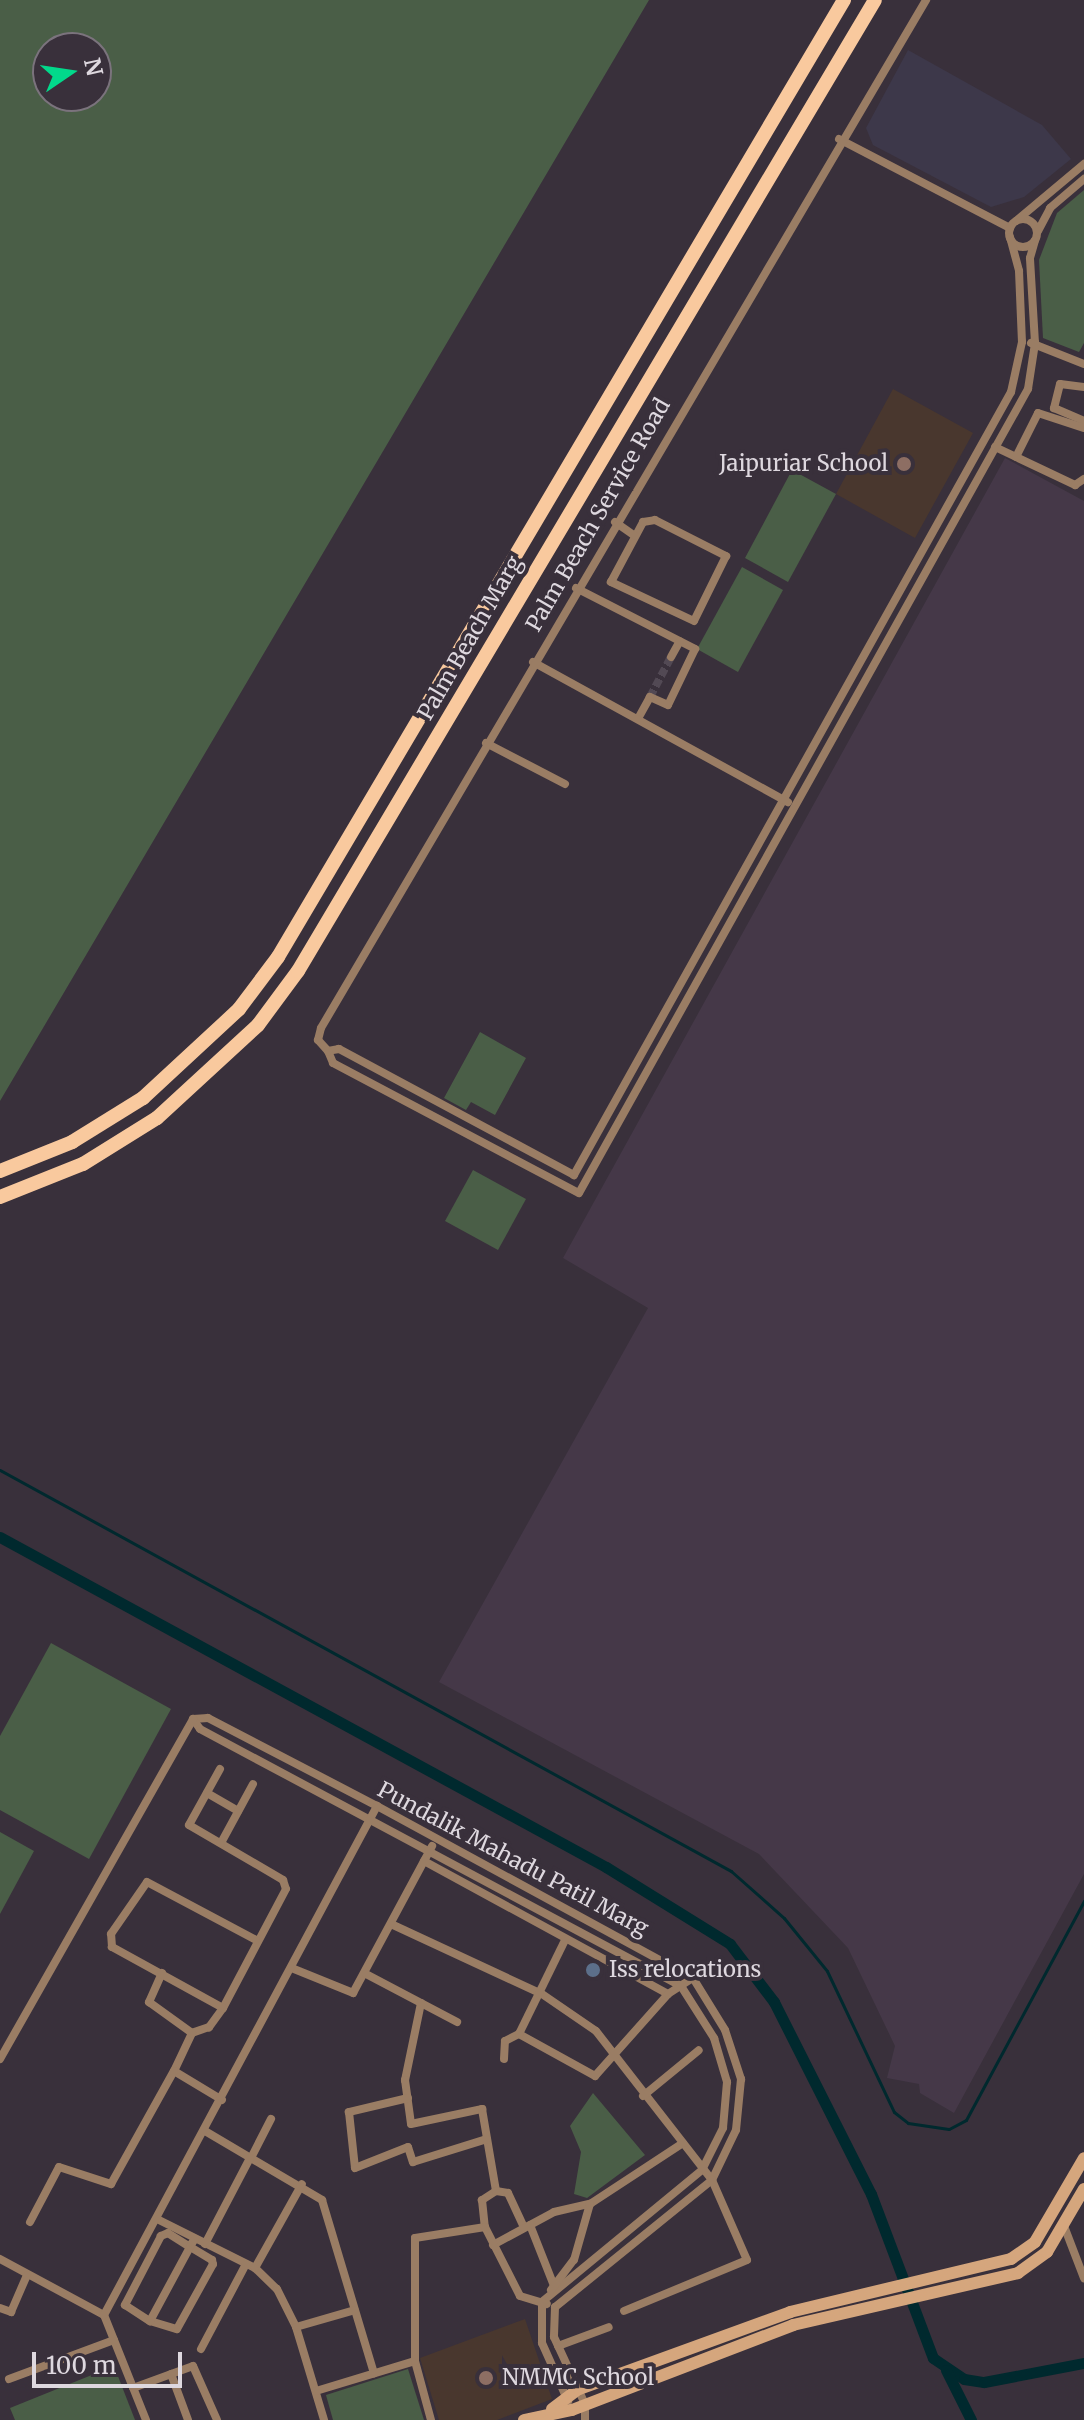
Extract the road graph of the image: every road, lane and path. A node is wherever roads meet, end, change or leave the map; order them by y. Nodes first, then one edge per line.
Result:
1 (844, 0) edge
2 (875, 0) edge
3 (926, 0) edge
4 (839, 139) junction
5 (1084, 164) edge
6 (1084, 179) edge
7 (1012, 228) junction
8 (1036, 236) junction
9 (1022, 342) junction
10 (1035, 343) junction
11 (1084, 364) edge
12 (1084, 387) edge
13 (1084, 421) edge
14 (1084, 428) edge
15 (995, 447) junction
16 (1016, 457) junction
17 (1083, 482) edge
18 (615, 522) junction
19 (635, 536) junction
20 (576, 588) junction
21 (680, 641) junction
22 (671, 657) tunnel mouth
23 (533, 662) junction
24 (638, 719) junction
25 (486, 743) junction
26 (565, 784) dead end
27 (784, 799) junction
28 (794, 805) junction
29 (328, 1051) junction
30 (0, 1171) edge
31 (574, 1175) junction
32 (579, 1193) junction
33 (0, 1197) edge
34 (193, 1719) junction
35 (220, 1769) dead end
36 (253, 1784) dead end
37 (207, 1793) junction
38 (377, 1806) junction
39 (238, 1811) junction
40 (369, 1820) junction
41 (436, 1838) junction
42 (221, 1843) junction
43 (430, 1849) junction
44 (424, 1861) junction
45 (391, 1924) junction
46 (256, 1940) junction
47 (565, 1940) junction
48 (294, 1969) junction
49 (162, 1973) junction
50 (366, 1974) junction
51 (693, 1978) junction
52 (681, 1986) junction
53 (542, 1994) junction
54 (668, 1994) junction
55 (421, 2003) junction
56 (223, 2008) junction
57 (457, 2022) dead end
58 (192, 2033) junction
59 (519, 2034) junction
60 (699, 2050) dead end
61 (613, 2052) junction
62 (0, 2059) edge
63 (504, 2059) dead end
64 (174, 2071) junction
65 (643, 2096) junction
66 (408, 2098) junction
67 (222, 2100) junction
68 (271, 2119) dead end
69 (205, 2131) junction
70 (487, 2139) junction
71 (683, 2143) junction
72 (251, 2158) junction
73 (1084, 2158) edge
74 (702, 2170) junction
75 (712, 2180) junction
76 (302, 2184) junction
77 (1084, 2189) edge
78 (496, 2191) junction
79 (590, 2204) junction
80 (157, 2219) junction
81 (30, 2222) dead end
82 (527, 2226) junction
83 (1064, 2226) junction
84 (485, 2227) junction
85 (192, 2243) junction
86 (205, 2244) junction
87 (493, 2245) junction
88 (0, 2259) edge
89 (251, 2266) junction
90 (27, 2275) junction
91 (1084, 2278) edge
92 (554, 2286) junction
93 (542, 2302) junction
94 (555, 2307) junction
95 (0, 2308) edge
96 (355, 2310) junction
97 (624, 2311) dead end
98 (104, 2315) junction
99 (150, 2321) junction
100 (296, 2327) junction
101 (609, 2327) dead end
102 (114, 2340) junction
103 (558, 2346) junction
104 (201, 2349) dead end
105 (415, 2361) junction
106 (374, 2373) junction
107 (171, 2374) junction
108 (9, 2379) dead end
109 (133, 2388) junction
110 (579, 2389) junction
111 (316, 2391) junction
112 (566, 2395) junction
113 (585, 2404) junction
114 (552, 2409) junction
115 (572, 2410) junction
116 (585, 2419) edge
117 (146, 2420) edge
118 (188, 2420) edge
119 (217, 2420) edge
120 (324, 2420) edge
121 (431, 2420) edge
122 (524, 2420) edge

1 - 30 main road, Palm Beach Marg
2 - 33 main road, Palm Beach Marg
3 - 4 street, Palm Beach Service Road
4 - 7 street
4 - 18 street, Palm Beach Service Road
5 - 7 street
6 - 8 street
7 - 8 street
7 - 8 street
7 - 9 street
8 - 10 street
9 - 10 street
9 - 27 street
10 - 11 street
10 - 15 street
12 - 13 street
14 - 16 street
15 - 16 street
15 - 28 street
16 - 17 street
18 - 19 street
18 - 20 street, Palm Beach Service Road
19 - 19 street
20 - 21 street
20 - 23 street, Palm Beach Service Road
21 - 22 street
21 - 24 street
23 - 24 street
23 - 25 street, Palm Beach Service Road
24 - 27 street
25 - 26 street
25 - 29 street, Palm Beach Service Road
27 - 28 street
27 - 31 street
28 - 32 street
29 - 31 street
29 - 32 street
31 - 32 street
34 - 38 street, Pundalik Mahadu Patil Marg
34 - 40 street, Pundalik Mahadu Patil Marg
34 - 62 street
35 - 37 street
36 - 39 street
37 - 39 street
37 - 42 street
38 - 40 street
38 - 41 street, Pundalik Mahadu Patil Marg
39 - 42 street
40 - 43 street, Pundalik Mahadu Patil Marg
40 - 48 street
41 - 43 street
41 - 51 street, Pundalik Mahadu Patil Marg
42 - 46 street
43 - 44 street
43 - 52 street, Pundalik Mahadu Patil Marg
44 - 45 street
44 - 47 street
45 - 50 street
45 - 53 street
46 - 49 street
46 - 56 street
47 - 53 street
47 - 54 street
48 - 50 street
48 - 67 street
49 - 56 street
49 - 58 street
50 - 55 street
51 - 52 street
51 - 75 street, Pundalik Mahadu Patil Marg
52 - 54 street
52 - 74 street, Pundalik Mahadu Patil Marg
53 - 59 street
53 - 61 street
54 - 61 street
55 - 57 street
55 - 66 street
56 - 58 street
58 - 64 street
59 - 61 street
59 - 63 street
60 - 65 street
61 - 65 street
64 - 67 street
64 - 81 street
65 - 71 street
66 - 70 street
66 - 70 street
67 - 69 street
68 - 72 street
69 - 72 street
69 - 80 street
70 - 78 street
71 - 74 street
71 - 79 street
72 - 76 street
72 - 86 street
73 - 110 main road
74 - 75 street
74 - 93 street, Pundalik Mahadu Patil Marg
75 - 94 street, Pundalik Mahadu Patil Marg
75 - 97 street
76 - 89 street
76 - 96 street
77 - 83 main road
78 - 82 street
78 - 84 street
79 - 82 street
79 - 92 street
80 - 85 street
80 - 98 street
82 - 87 street
82 - 92 street
83 - 91 street
83 - 113 main road
84 - 87 street
84 - 105 street
85 - 86 street
85 - 99 street
85 - 99 street
85 - 99 street
86 - 89 street
87 - 93 street
88 - 90 street
89 - 100 street
89 - 104 street
90 - 95 street
90 - 98 street
92 - 93 street
93 - 94 street
93 - 112 street
94 - 103 street
96 - 100 street
96 - 106 street
98 - 102 street
100 - 111 street
101 - 103 street
102 - 108 street
102 - 109 street
103 - 110 street
105 - 106 street
105 - 121 street
106 - 111 street
107 - 109 street
107 - 118 street
107 - 119 street
109 - 117 street
110 - 112 main road
110 - 113 street
111 - 120 street
112 - 114 main road
112 - 115 street
113 - 115 main road
113 - 116 street
114 - 115 main road
114 - 122 main road
115 - 116 street

